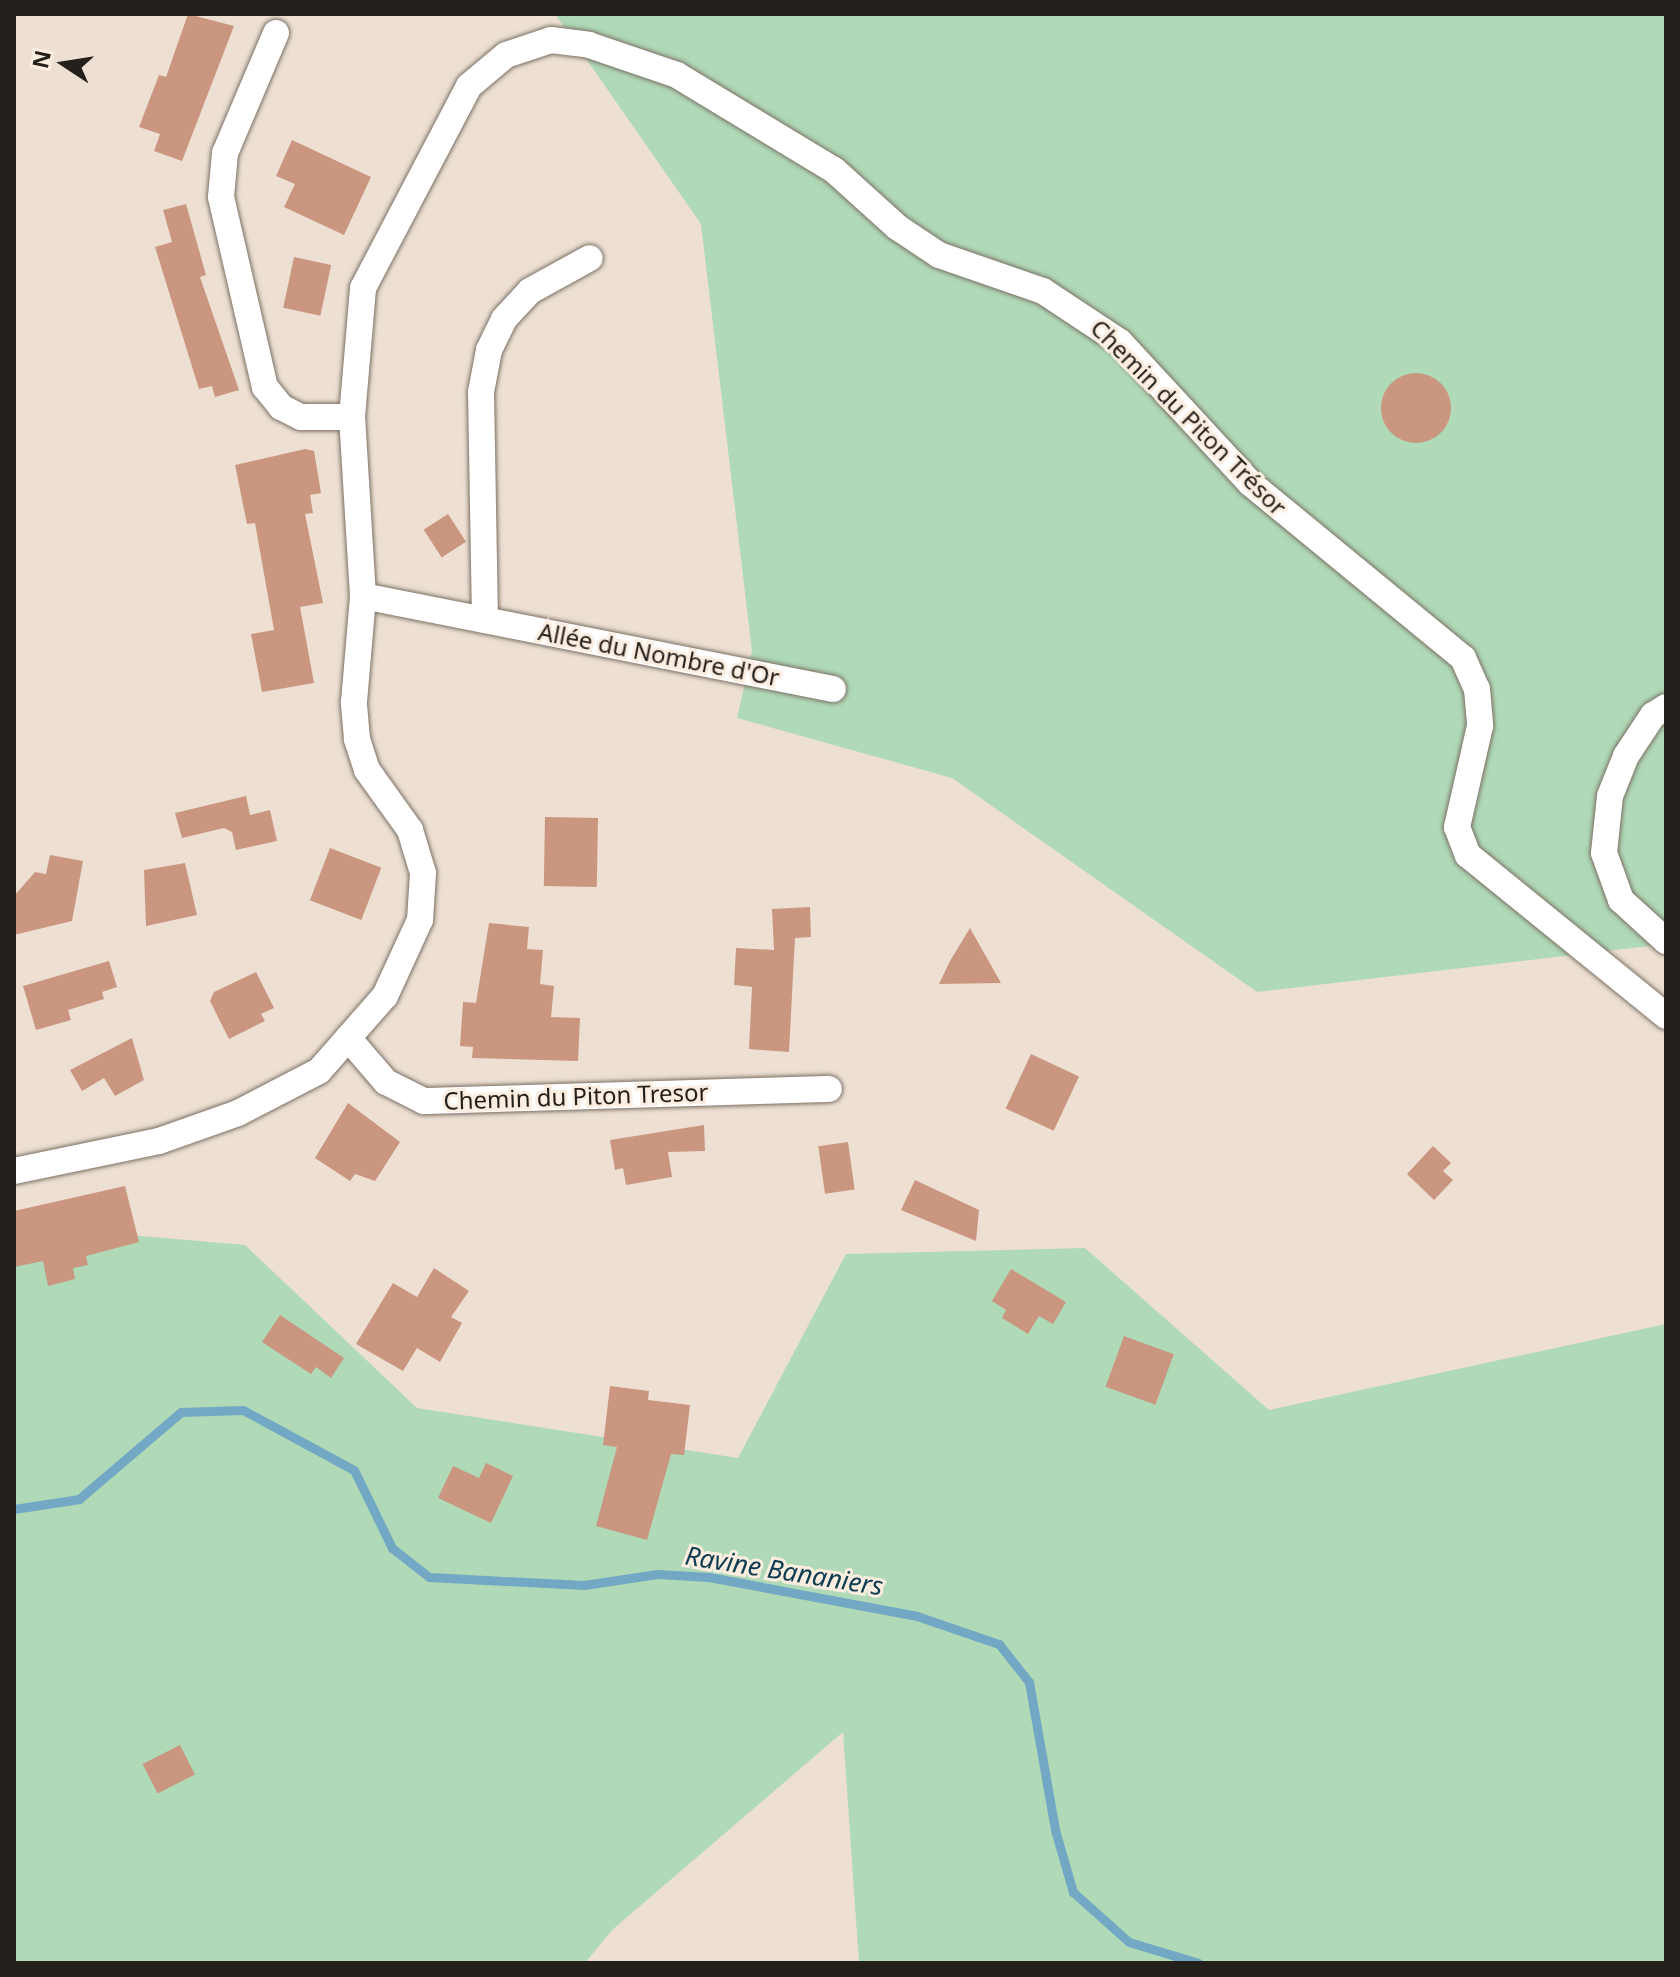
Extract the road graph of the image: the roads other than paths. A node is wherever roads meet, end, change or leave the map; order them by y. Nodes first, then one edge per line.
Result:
1 (276, 33) dead end
2 (590, 258) dead end
3 (352, 417) junction
4 (363, 596) junction
5 (485, 620) junction
6 (833, 689) dead end
7 (1666, 707) edge
8 (1666, 941) edge
9 (1666, 1016) edge
10 (348, 1038) junction
11 (829, 1089) dead end
12 (14, 1171) edge

1 - 3 street
2 - 5 street
3 - 4 street, Chemin du Piton Trésor
3 - 9 street, Chemin du Piton Trésor
4 - 5 street, Allée du Nombre d'Or
4 - 10 street, Chemin du Piton Trésor
5 - 6 street, Allée du Nombre d'Or
7 - 8 street
10 - 11 street, Chemin du Piton Tresor
10 - 12 street, Chemin du Piton Trésor

